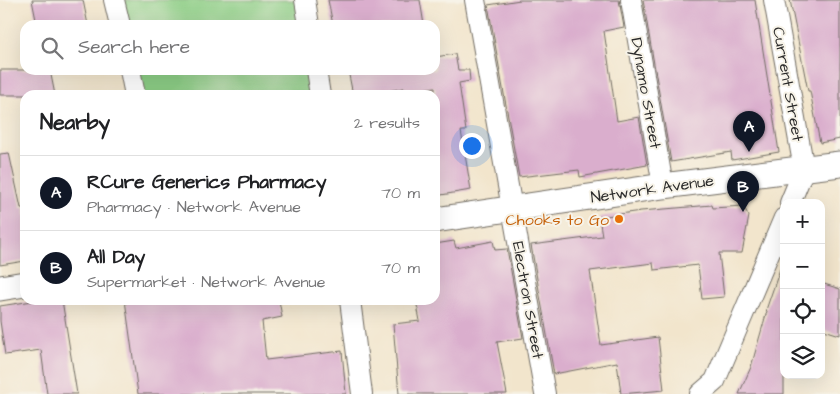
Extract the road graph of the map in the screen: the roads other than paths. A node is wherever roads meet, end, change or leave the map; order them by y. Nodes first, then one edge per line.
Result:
1 (114, 0) edge
2 (305, 0) edge
3 (475, 0) edge
4 (631, 0) edge
5 (774, 0) edge
6 (119, 20) edge
7 (308, 20) edge
8 (131, 75) edge
9 (317, 75) edge
10 (134, 90) edge
11 (319, 90) edge
12 (840, 164) edge
13 (804, 169) junction
14 (663, 186) junction
15 (792, 199) edge
16 (513, 208) junction
17 (440, 219) edge
18 (780, 227) edge
19 (20, 285) edge
20 (0, 288) edge
21 (351, 305) edge
22 (362, 394) edge
23 (545, 394) edge
24 (700, 394) edge

1 - 6 street
2 - 7 street
3 - 16 street, Electron Street
4 - 14 street, Dynamo Street
5 - 13 street, Current Street
8 - 10 street
9 - 11 street
12 - 13 street, Network Avenue
13 - 14 street, Network Avenue
13 - 15 street
14 - 16 street, Network Avenue
16 - 17 street, Network Avenue
16 - 23 street, Electron Street
18 - 24 street
19 - 20 street
21 - 22 street

